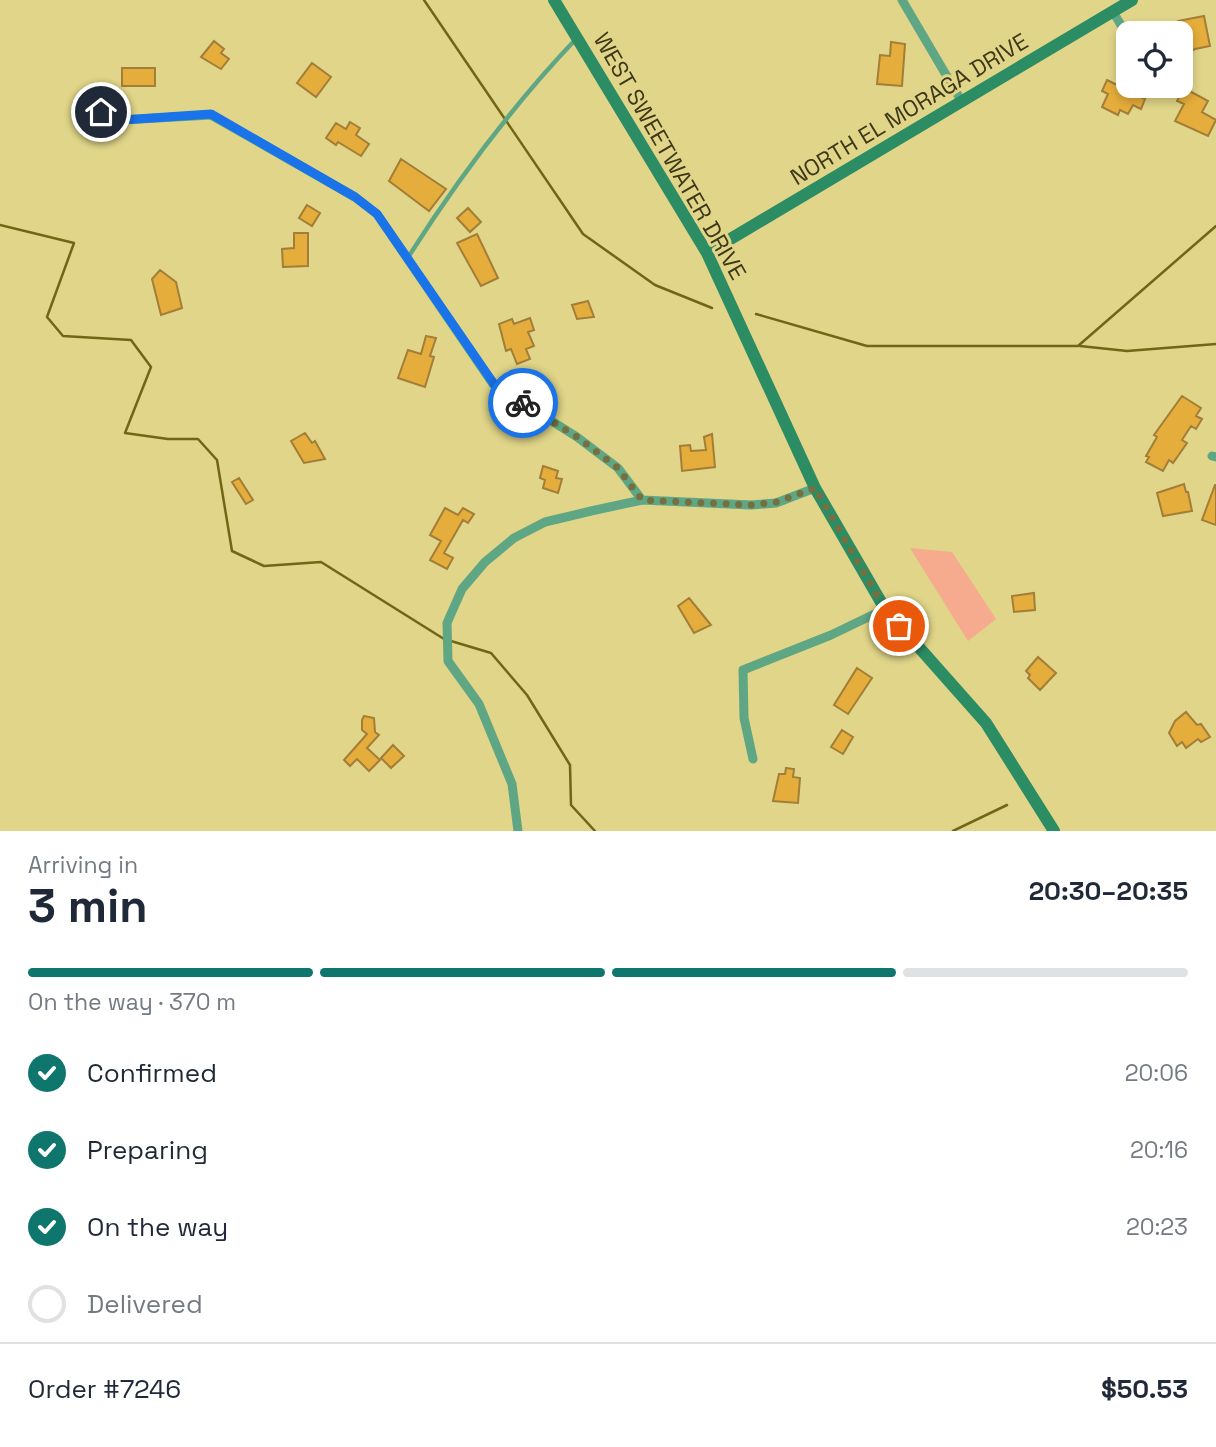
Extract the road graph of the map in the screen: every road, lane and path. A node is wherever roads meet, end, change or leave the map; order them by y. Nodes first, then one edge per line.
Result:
1 (554, 0) edge
2 (902, 0) edge
3 (1132, 0) edge
4 (1113, 12) junction
5 (1119, 21) edge
6 (577, 38) junction
7 (962, 102) junction
8 (122, 120) dead end
9 (707, 253) junction
10 (407, 259) junction
11 (815, 488) junction
12 (642, 500) junction
13 (885, 609) junction
14 (753, 759) dead end
15 (518, 831) edge
16 (1054, 831) edge

1 - 6 street, WEST SWEETWATER DRIVE
2 - 7 street, NORTH EL MORAGA DRIVE
3 - 4 street, NORTH EL MORAGA DRIVE
4 - 5 street
4 - 7 street, NORTH EL MORAGA DRIVE
6 - 9 street, WEST SWEETWATER DRIVE
6 - 10 lane
7 - 9 street, NORTH EL MORAGA DRIVE
8 - 10 street
9 - 11 street, WEST SWEETWATER DRIVE
10 - 12 street
11 - 12 street
11 - 13 street, WEST SWEETWATER DRIVE
12 - 15 street
13 - 14 street
13 - 16 street, WEST SWEETWATER DRIVE

